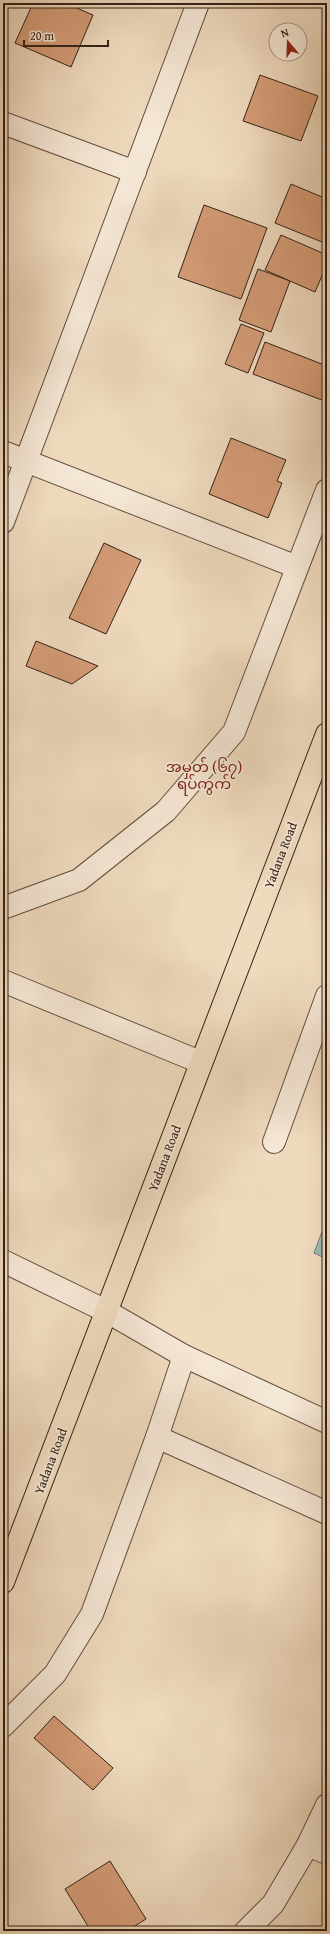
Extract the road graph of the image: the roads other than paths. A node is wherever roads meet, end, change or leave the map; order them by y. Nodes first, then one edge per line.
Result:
1 (198, 3) edge
2 (3, 123) edge
3 (135, 172) junction
4 (3, 452) edge
5 (26, 461) junction
6 (327, 490) edge
7 (3, 522) edge
8 (297, 567) junction
9 (327, 734) edge
10 (3, 908) edge
11 (3, 982) edge
12 (327, 996) edge
13 (200, 1062) junction
14 (274, 1142) dead end
15 (3, 1261) edge
16 (106, 1311) junction
17 (184, 1356) junction
18 (327, 1422) edge
19 (156, 1437) junction
20 (327, 1513) edge
21 (3, 1582) edge
22 (3, 1726) edge
23 (327, 1805) edge
24 (318, 1849) edge
25 (246, 1931) edge

1 - 3 street
2 - 3 street
3 - 5 street
4 - 5 street
5 - 7 street
5 - 8 street
6 - 8 street
8 - 10 street
9 - 13 main road, Yadana Road
11 - 13 street
12 - 14 street
13 - 16 main road, Yadana Road
15 - 16 street
16 - 17 street
16 - 21 main road, Yadana Road
17 - 18 street
17 - 19 street
19 - 20 street
19 - 22 street
23 - 24 street
24 - 25 street

